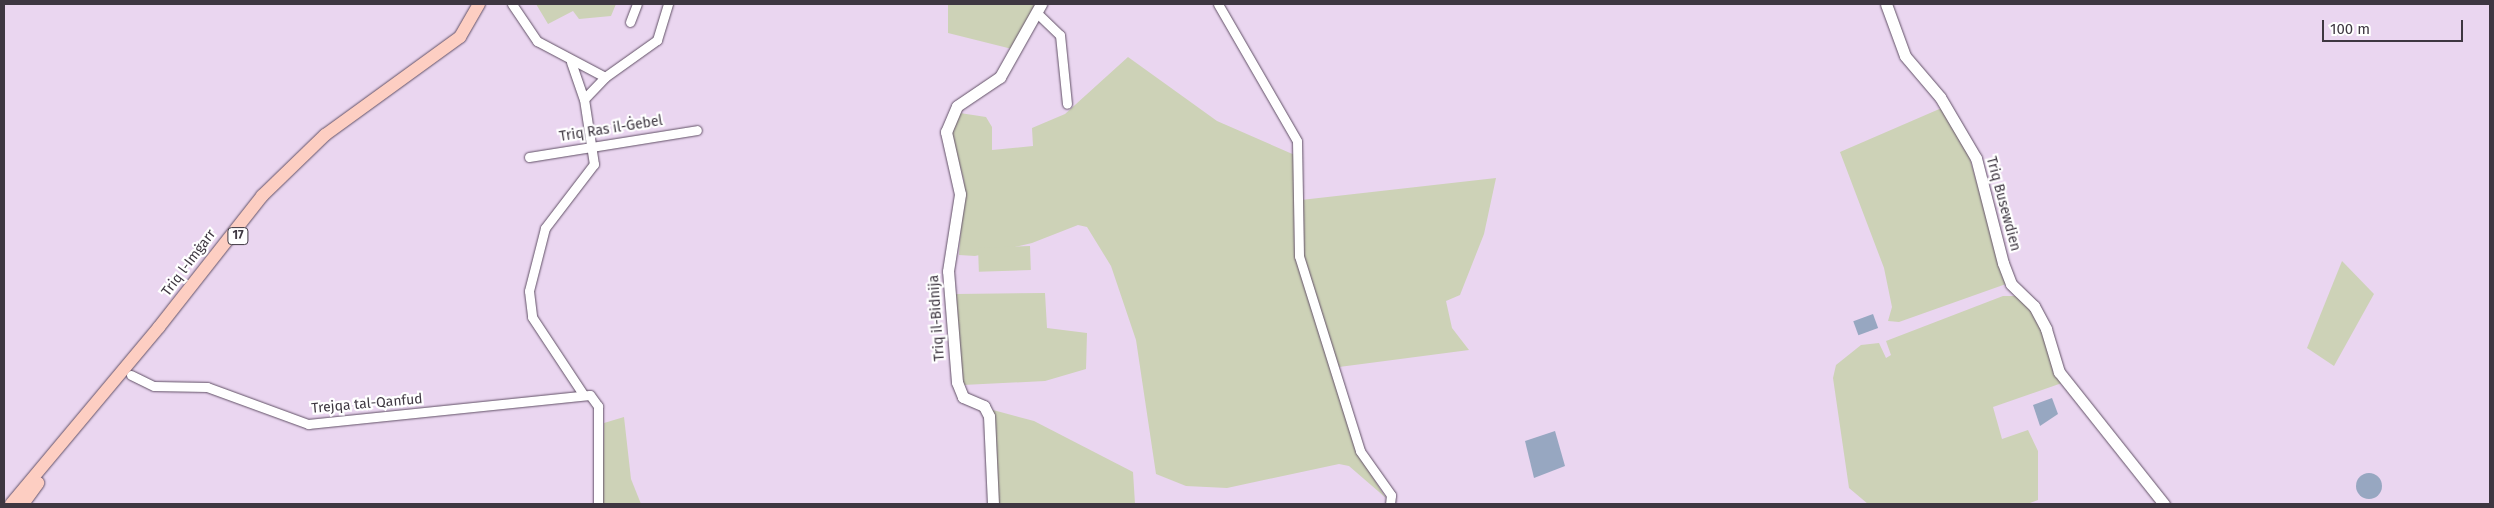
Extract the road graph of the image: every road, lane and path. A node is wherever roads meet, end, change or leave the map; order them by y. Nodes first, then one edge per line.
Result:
1 (479, 4) edge
2 (486, 4) edge
3 (512, 4) edge
4 (637, 4) edge
5 (668, 4) edge
6 (1218, 4) edge
7 (1886, 4) edge
8 (1039, 9) edge
9 (630, 22) dead end
10 (571, 62) junction
11 (605, 77) junction
12 (584, 99) junction
13 (1066, 104) dead end
14 (698, 130) dead end
15 (590, 146) junction
16 (529, 157) dead end
17 (131, 375) junction
18 (583, 394) junction
19 (11, 504) edge
20 (23, 504) edge
21 (598, 504) edge
22 (993, 504) edge
23 (1390, 504) edge
24 (2164, 504) edge

1 - 19 main road, Triq l-Imġarr / 17
2 - 17 main road, Triq l-Imġarr / 17
3 - 10 street
4 - 9 street
5 - 11 street
6 - 23 street
7 - 24 street, Triq Busewdien
8 - 13 street
8 - 22 street, Triq il-Bidnija
10 - 11 street
10 - 12 street
11 - 12 street
12 - 15 street
14 - 15 street, Triq Ras il-Ġebel
15 - 16 street, Triq Ras il-Ġebel
15 - 18 street
17 - 18 street, Trejqa tal-Qanfud
17 - 20 main road, Triq l-Imġarr / 17
18 - 21 street

